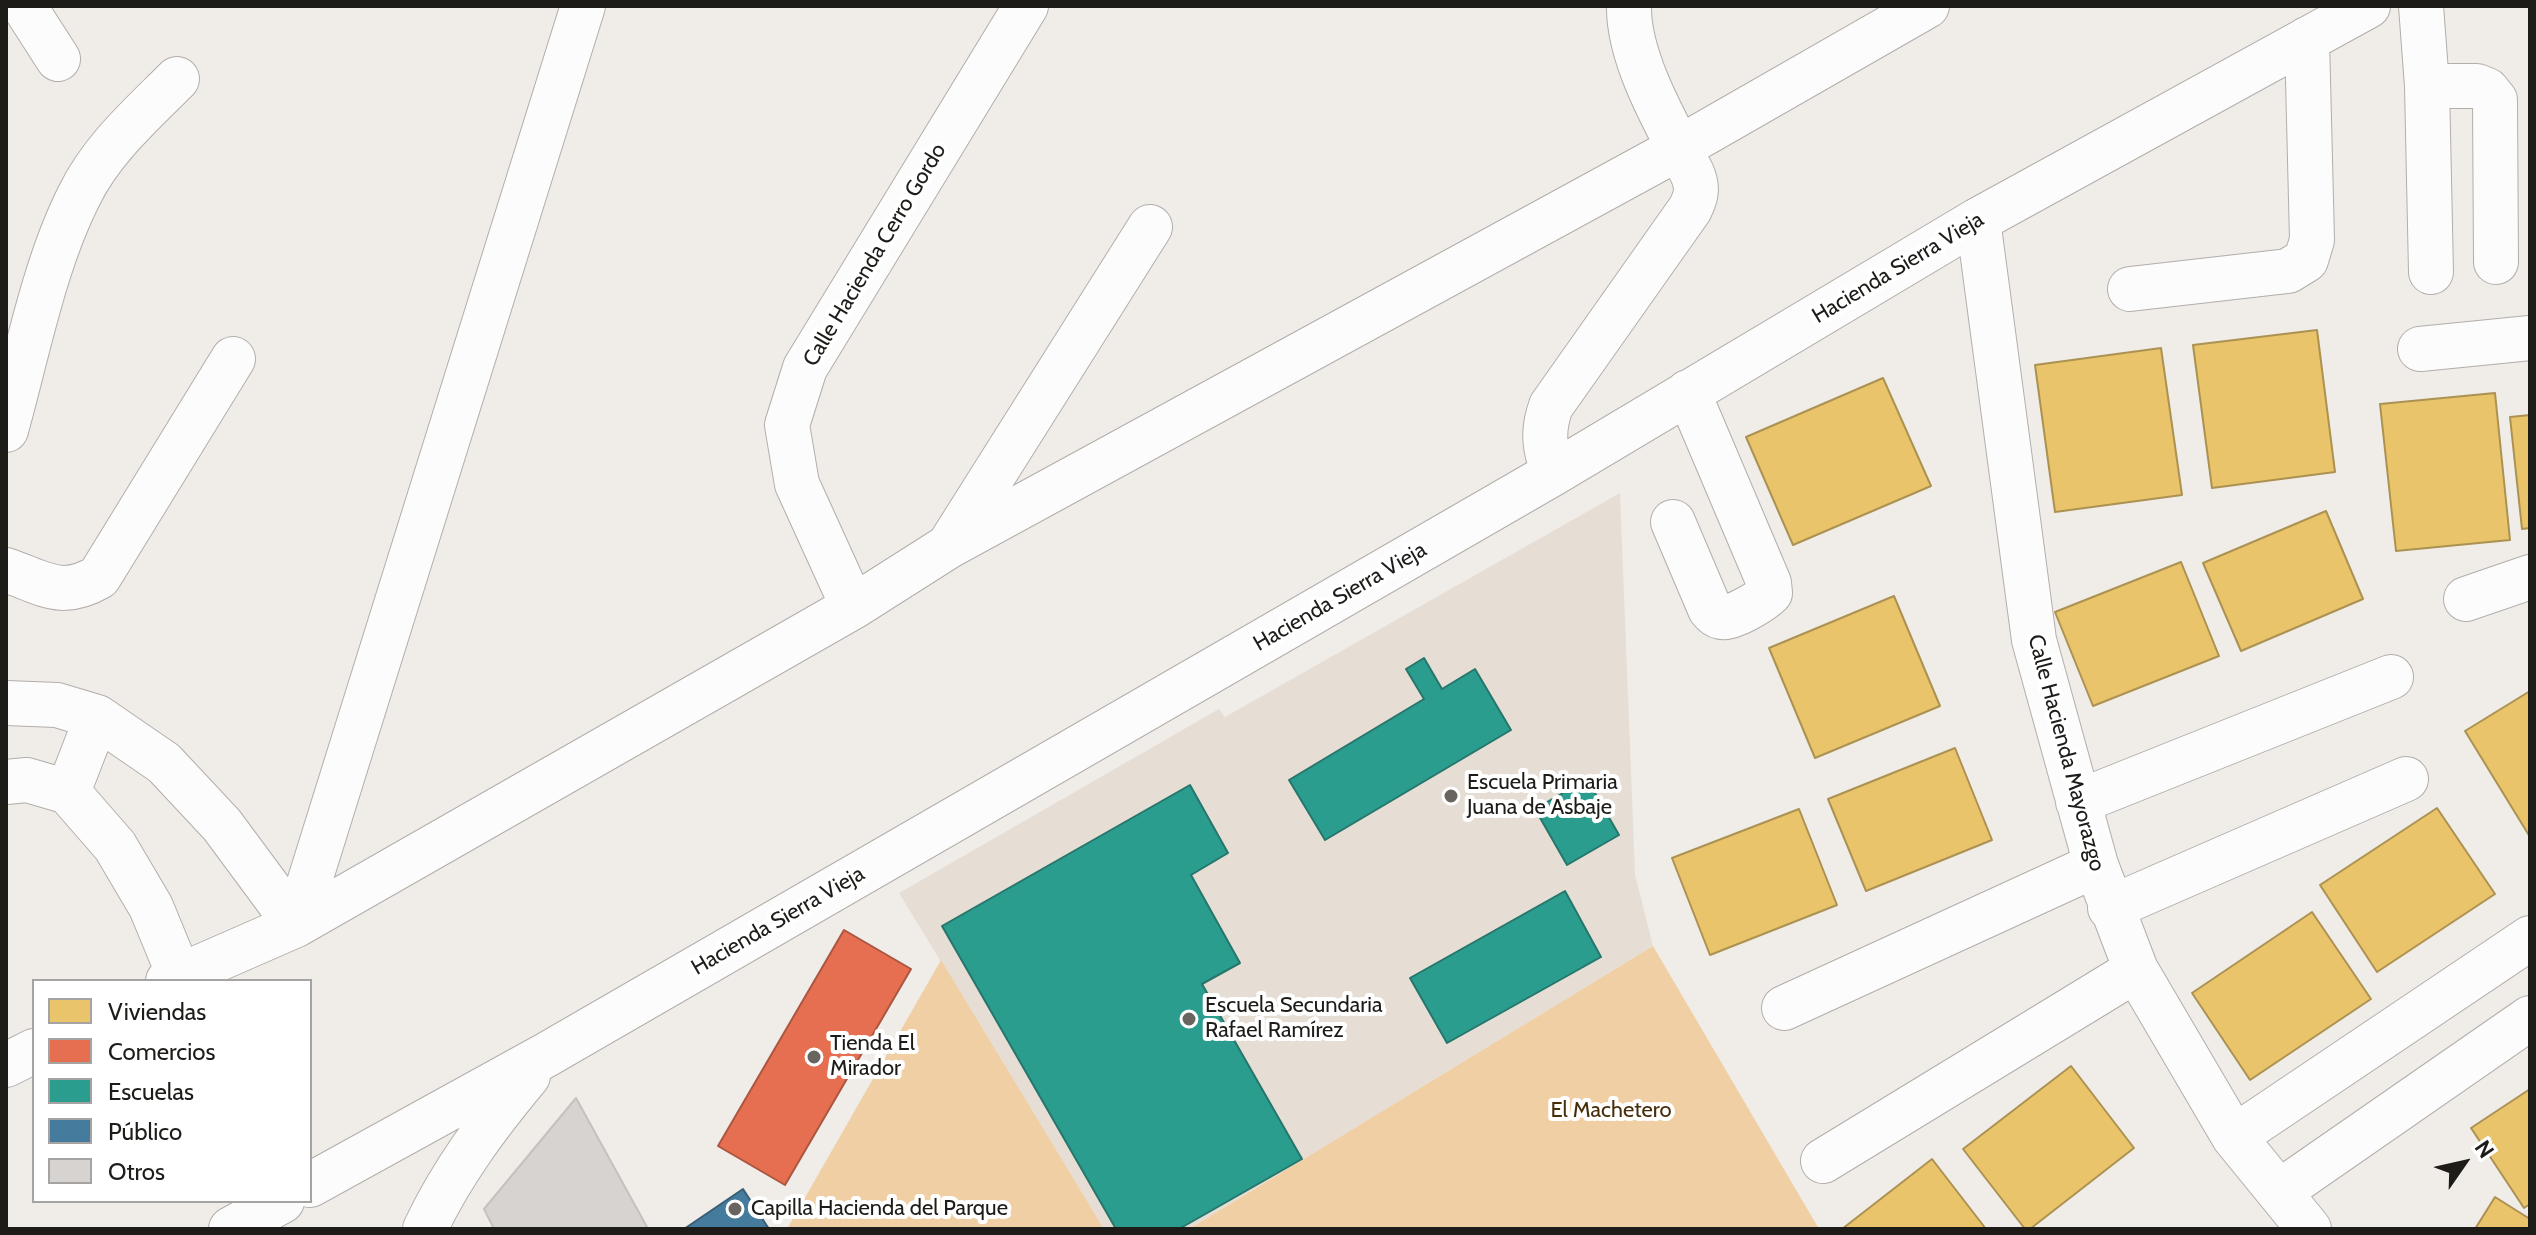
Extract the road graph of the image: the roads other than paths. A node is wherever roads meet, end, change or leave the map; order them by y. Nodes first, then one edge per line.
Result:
1 (24, 6) edge
2 (583, 6) edge
3 (1026, 6) edge
4 (1629, 6) edge
5 (1927, 6) edge
6 (2368, 6) edge
7 (2421, 6) edge
8 (2307, 39) junction
9 (58, 59) dead end
10 (177, 79) dead end
11 (2427, 86) junction
12 (1679, 148) junction
13 (1978, 220) junction
14 (1150, 227) dead end
15 (2496, 262) dead end
16 (2431, 272) dead end
17 (2130, 289) dead end
18 (2530, 338) edge
19 (2420, 349) dead end
20 (233, 359) dead end
21 (1688, 392) junction
22 (6, 430) edge
23 (1554, 473) junction
24 (1673, 522) dead end
25 (949, 546) junction
26 (6, 570) edge
27 (2530, 577) edge
28 (2466, 599) dead end
29 (853, 607) junction
30 (2391, 677) dead end
31 (6, 703) edge
32 (97, 717) junction
33 (2406, 779) dead end
34 (6, 782) edge
35 (68, 792) junction
36 (2078, 802) junction
37 (2096, 865) junction
38 (2110, 908) junction
39 (296, 925) junction
40 (2530, 938) edge
41 (2136, 970) junction
42 (174, 978) edge
43 (1784, 1008) dead end
44 (2530, 1018) edge
45 (32, 1052) edge
46 (546, 1055) junction
47 (6, 1065) edge
48 (2234, 1137) junction
49 (1823, 1161) dead end
50 (312, 1184) edge
51 (2279, 1192) junction
52 (278, 1203) edge
53 (231, 1229) edge
54 (425, 1229) edge
55 (2309, 1229) edge

1 - 9 street
2 - 39 street
3 - 29 street, Calle Hacienda Cerro Gordo
4 - 12 street
5 - 12 street
6 - 8 street, Hacienda Sierra Vieja
7 - 11 street
8 - 13 street, Hacienda Sierra Vieja
8 - 17 street
10 - 22 street
11 - 15 street
11 - 16 street
12 - 23 street
12 - 25 street
13 - 21 street, Hacienda Sierra Vieja
13 - 36 street, Calle Hacienda Mayorazgo
14 - 25 street
18 - 19 street
20 - 26 street
21 - 23 street, Hacienda Sierra Vieja
21 - 24 street
23 - 46 street, Hacienda Sierra Vieja
25 - 29 street
27 - 28 street
29 - 39 street
30 - 36 street
31 - 32 street
32 - 35 street
32 - 39 street
33 - 38 street
34 - 35 street
35 - 42 street
36 - 37 street, Calle Hacienda Mayorazgo
37 - 38 street, Calle Hacienda Mayorazgo
37 - 43 street
38 - 41 street, Calle Hacienda Mayorazgo
39 - 42 street
40 - 48 street
41 - 48 street, Calle Hacienda Mayorazgo
41 - 49 street
44 - 51 street
45 - 47 street
46 - 50 street, Hacienda Sierra Vieja
46 - 54 street
48 - 51 street, Calle Hacienda Mayorazgo
51 - 55 street, Calle Hacienda Mayorazgo
52 - 53 street

